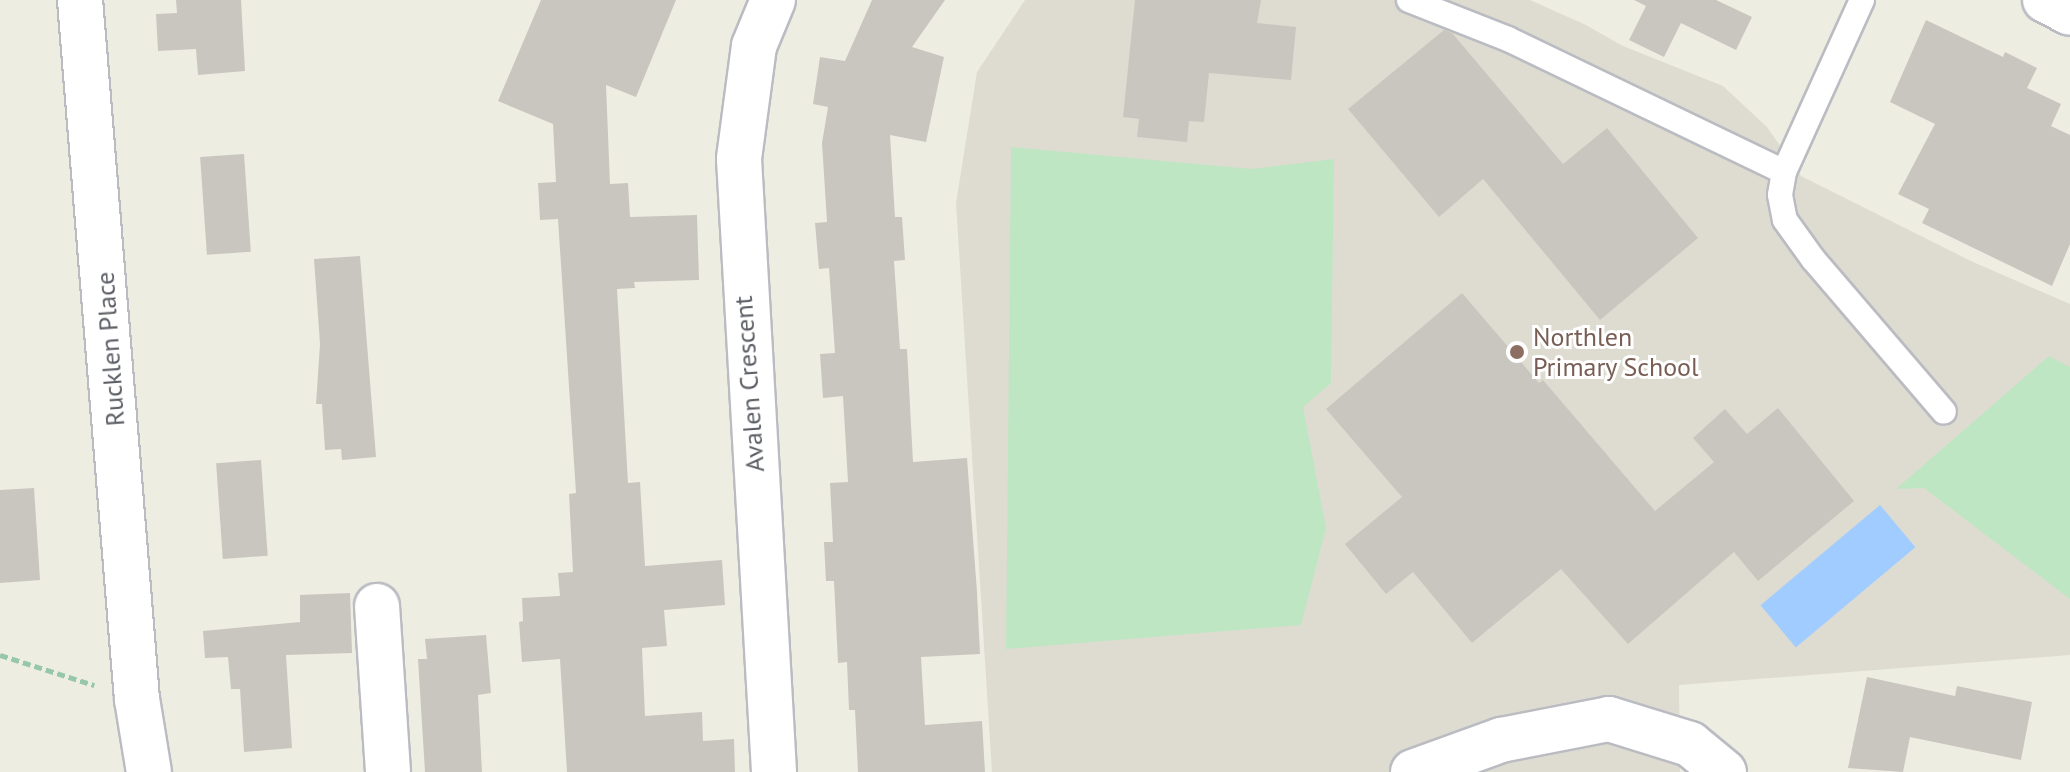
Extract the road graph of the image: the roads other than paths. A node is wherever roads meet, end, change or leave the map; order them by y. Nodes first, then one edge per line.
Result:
1 (80, 0) edge
2 (773, 0) edge
3 (1409, 0) edge
4 (1862, 0) edge
5 (2045, 0) edge
6 (2070, 13) edge
7 (1784, 172) junction
8 (1944, 412) dead end
9 (377, 606) dead end
10 (149, 772) edge
11 (388, 772) edge
12 (774, 772) edge
13 (1413, 772) edge
14 (1724, 772) edge

1 - 10 street, Rucklen Place
2 - 12 street, Avalen Crescent
3 - 7 lane
4 - 7 lane
5 - 6 street
7 - 8 lane
9 - 11 street
13 - 14 street

